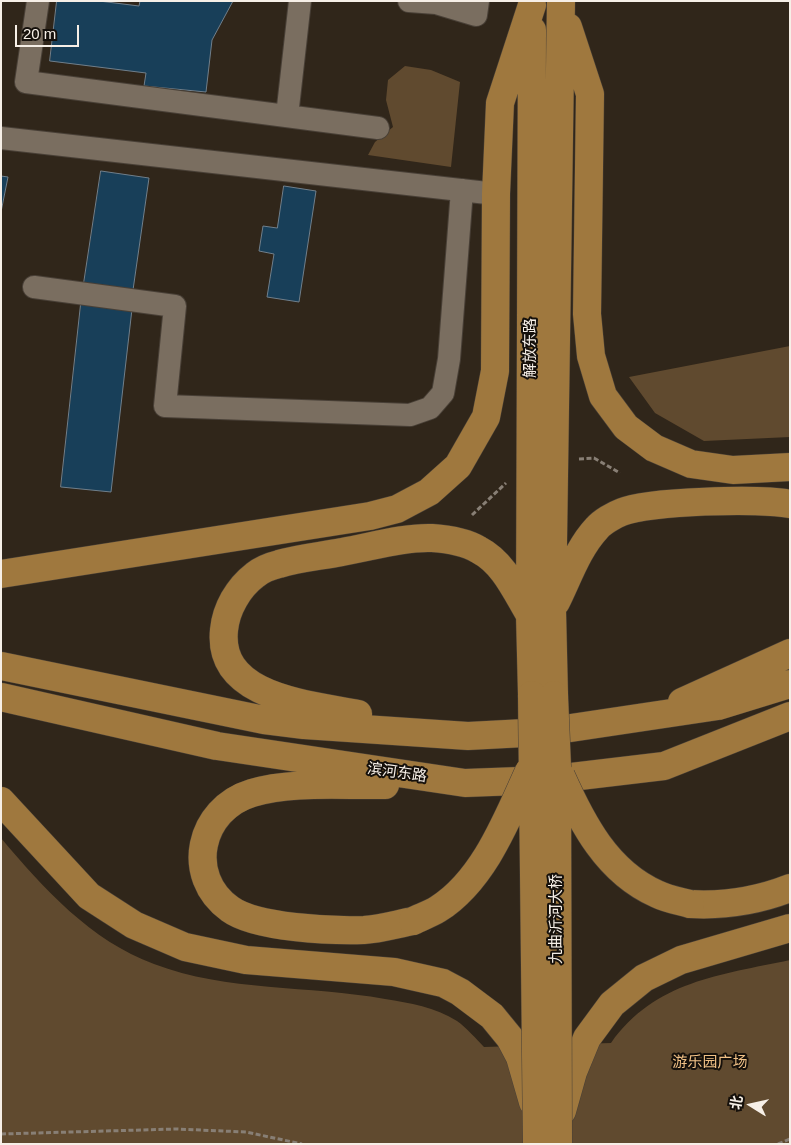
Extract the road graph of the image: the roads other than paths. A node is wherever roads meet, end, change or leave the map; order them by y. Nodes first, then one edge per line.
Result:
1 (38, 1) edge
2 (300, 1) edge
3 (409, 1) edge
4 (478, 1) edge
5 (532, 3) edge
6 (561, 3) edge
7 (287, 116) junction
8 (378, 128) dead end
9 (1, 138) edge
10 (462, 190) junction
11 (496, 194) junction
12 (34, 287) dead end
13 (790, 467) edge
14 (790, 504) edge
15 (1, 574) edge
16 (541, 612) junction
17 (790, 654) edge
18 (1, 666) edge
19 (790, 684) edge
20 (543, 695) joint
21 (1, 697) edge
22 (653, 714) junction
23 (790, 716) edge
24 (468, 736) junction
25 (790, 736) edge
26 (545, 765) junction
27 (664, 766) junction
28 (465, 783) junction
29 (1, 801) edge
30 (790, 888) edge
31 (790, 928) edge
32 (551, 1128) edge
33 (537, 1144) edge

1 - 7 street
2 - 7 street
3 - 4 street
5 - 11 main road
5 - 16 main road, 解放东路
6 - 13 main road
6 - 16 main road, 解放东路
7 - 8 street
9 - 10 street
10 - 11 street
10 - 12 street
11 - 15 main road
14 - 16 main road
16 - 20 main road, 解放东路
16 - 24 main road
17 - 22 main road
18 - 24 main road
19 - 22 main road
20 - 26 main road, 九曲沂河大桥, bridge
21 - 28 main road, 滨河东路
22 - 24 main road
23 - 27 main road, 滨河东路
25 - 27 main road
26 - 28 main road, bridge
26 - 30 main road, bridge
26 - 32 main road, 九曲沂河大桥, bridge
27 - 28 main road, 滨河东路
29 - 32 main road, bridge
31 - 32 main road, bridge
32 - 33 main road, 九曲沂河大桥, bridge

